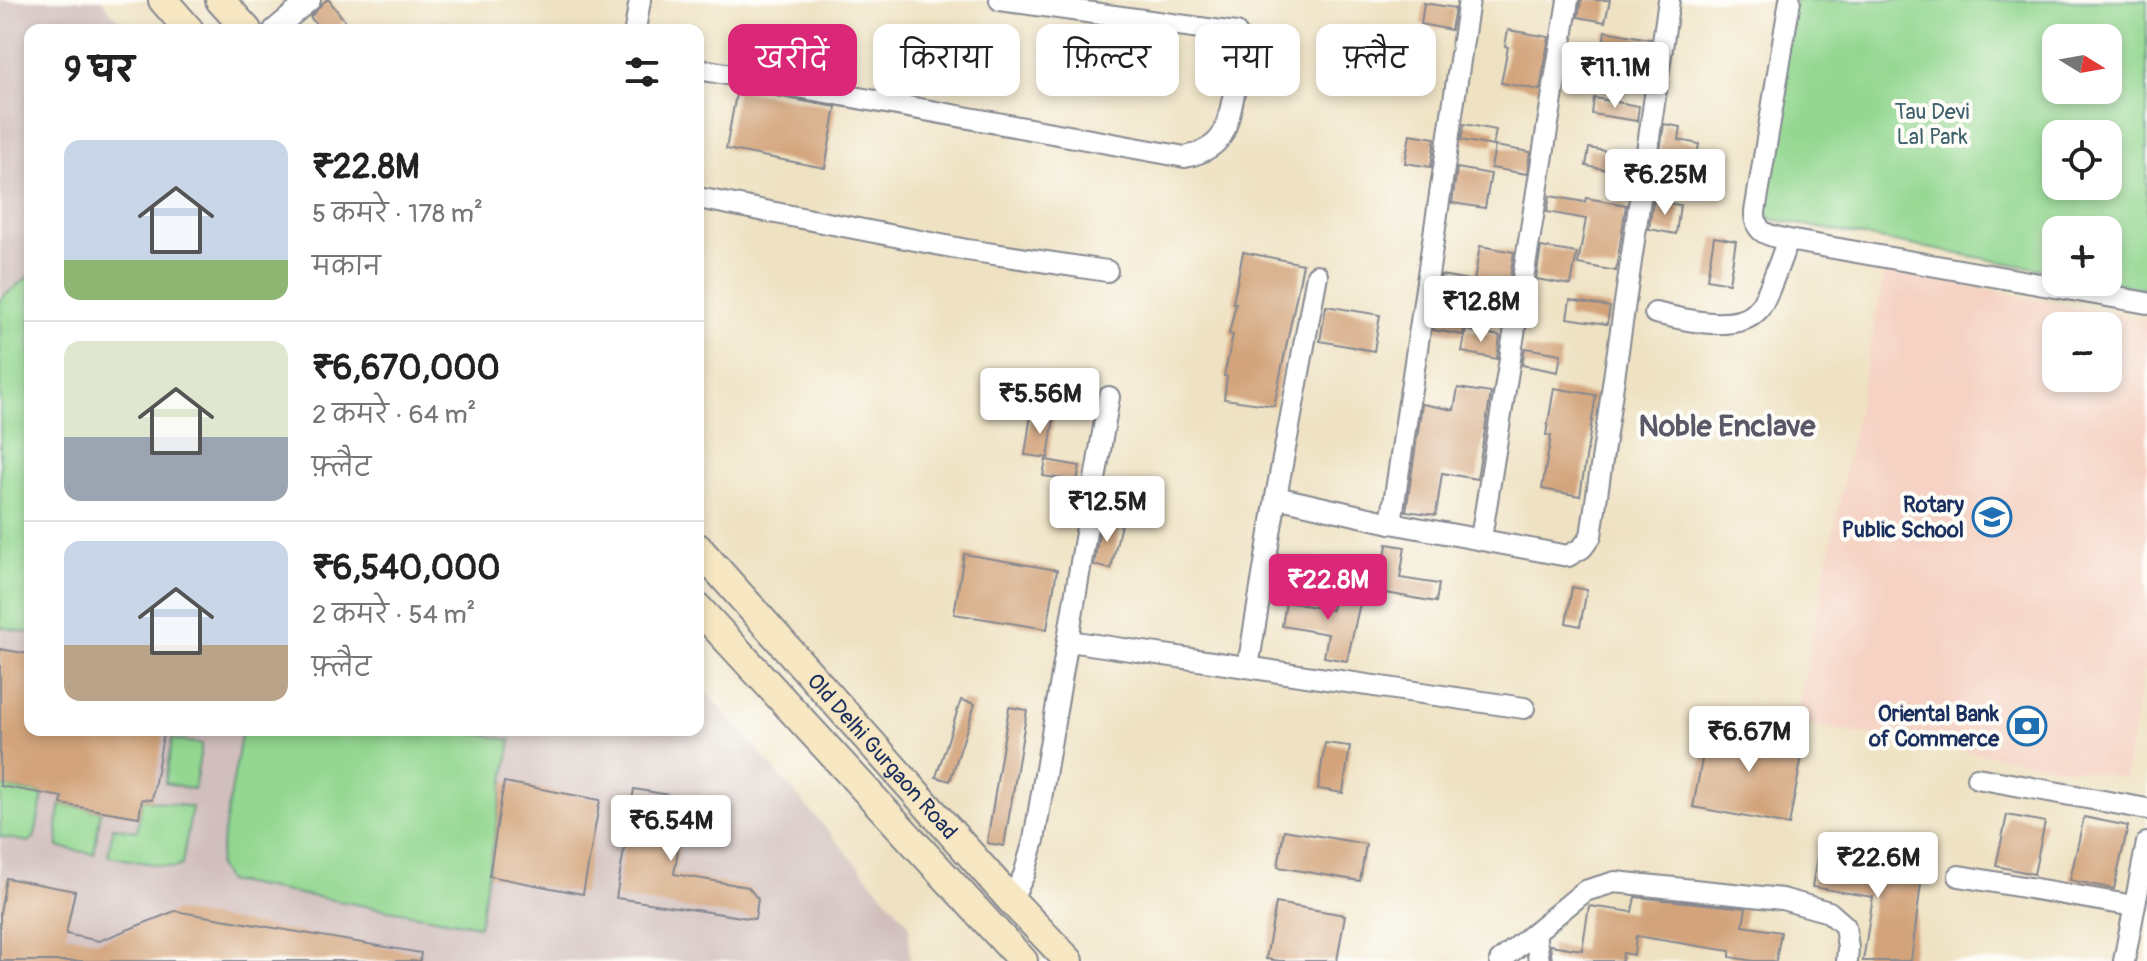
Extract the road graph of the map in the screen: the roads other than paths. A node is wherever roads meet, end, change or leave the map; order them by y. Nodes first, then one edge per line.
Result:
1 (163, 0) edge
2 (220, 0) edge
3 (310, 0) edge
4 (640, 0) edge
5 (1000, 0) edge
6 (1469, 0) edge
7 (1568, 0) edge
8 (1669, 0) edge
9 (1790, 0) edge
10 (184, 24) edge
11 (242, 24) edge
12 (281, 24) edge
13 (636, 24) edge
14 (704, 70) edge
15 (704, 199) edge
16 (1788, 240) junction
17 (1107, 271) dead end
18 (1317, 275) dead end
19 (2147, 303) edge
20 (1655, 313) dead end
21 (1109, 397) dead end
22 (1276, 497) junction
23 (1391, 523) junction
24 (1481, 538) junction
25 (704, 555) edge
26 (704, 615) edge
27 (1069, 641) junction
28 (1248, 667) junction
29 (1524, 708) dead end
30 (1977, 778) dead end
31 (2147, 809) edge
32 (2147, 843) edge
33 (1959, 876) dead end
34 (1011, 900) junction
35 (2134, 906) junction
36 (1535, 933) junction
37 (1054, 956) edge
38 (1023, 961) edge
39 (1500, 961) edge
40 (1539, 961) edge
41 (1847, 961) edge
42 (2124, 961) edge

1 - 10 main road
2 - 11 main road
3 - 12 street
4 - 13 street
5 - 14 street
6 - 23 street
7 - 24 street
8 - 24 street
9 - 16 street
15 - 17 street
16 - 19 street
16 - 20 street
18 - 22 street
21 - 27 street
22 - 23 street
22 - 28 street
23 - 24 street
25 - 34 main road, Old Delhi Gurgaon Road
26 - 38 main road, Old Delhi Gurgaon Road
27 - 28 street
27 - 34 street
28 - 29 street
30 - 31 street
32 - 35 street
33 - 35 street
34 - 37 main road, Old Delhi Gurgaon Road
35 - 42 street
36 - 39 street
36 - 40 street
36 - 41 street

